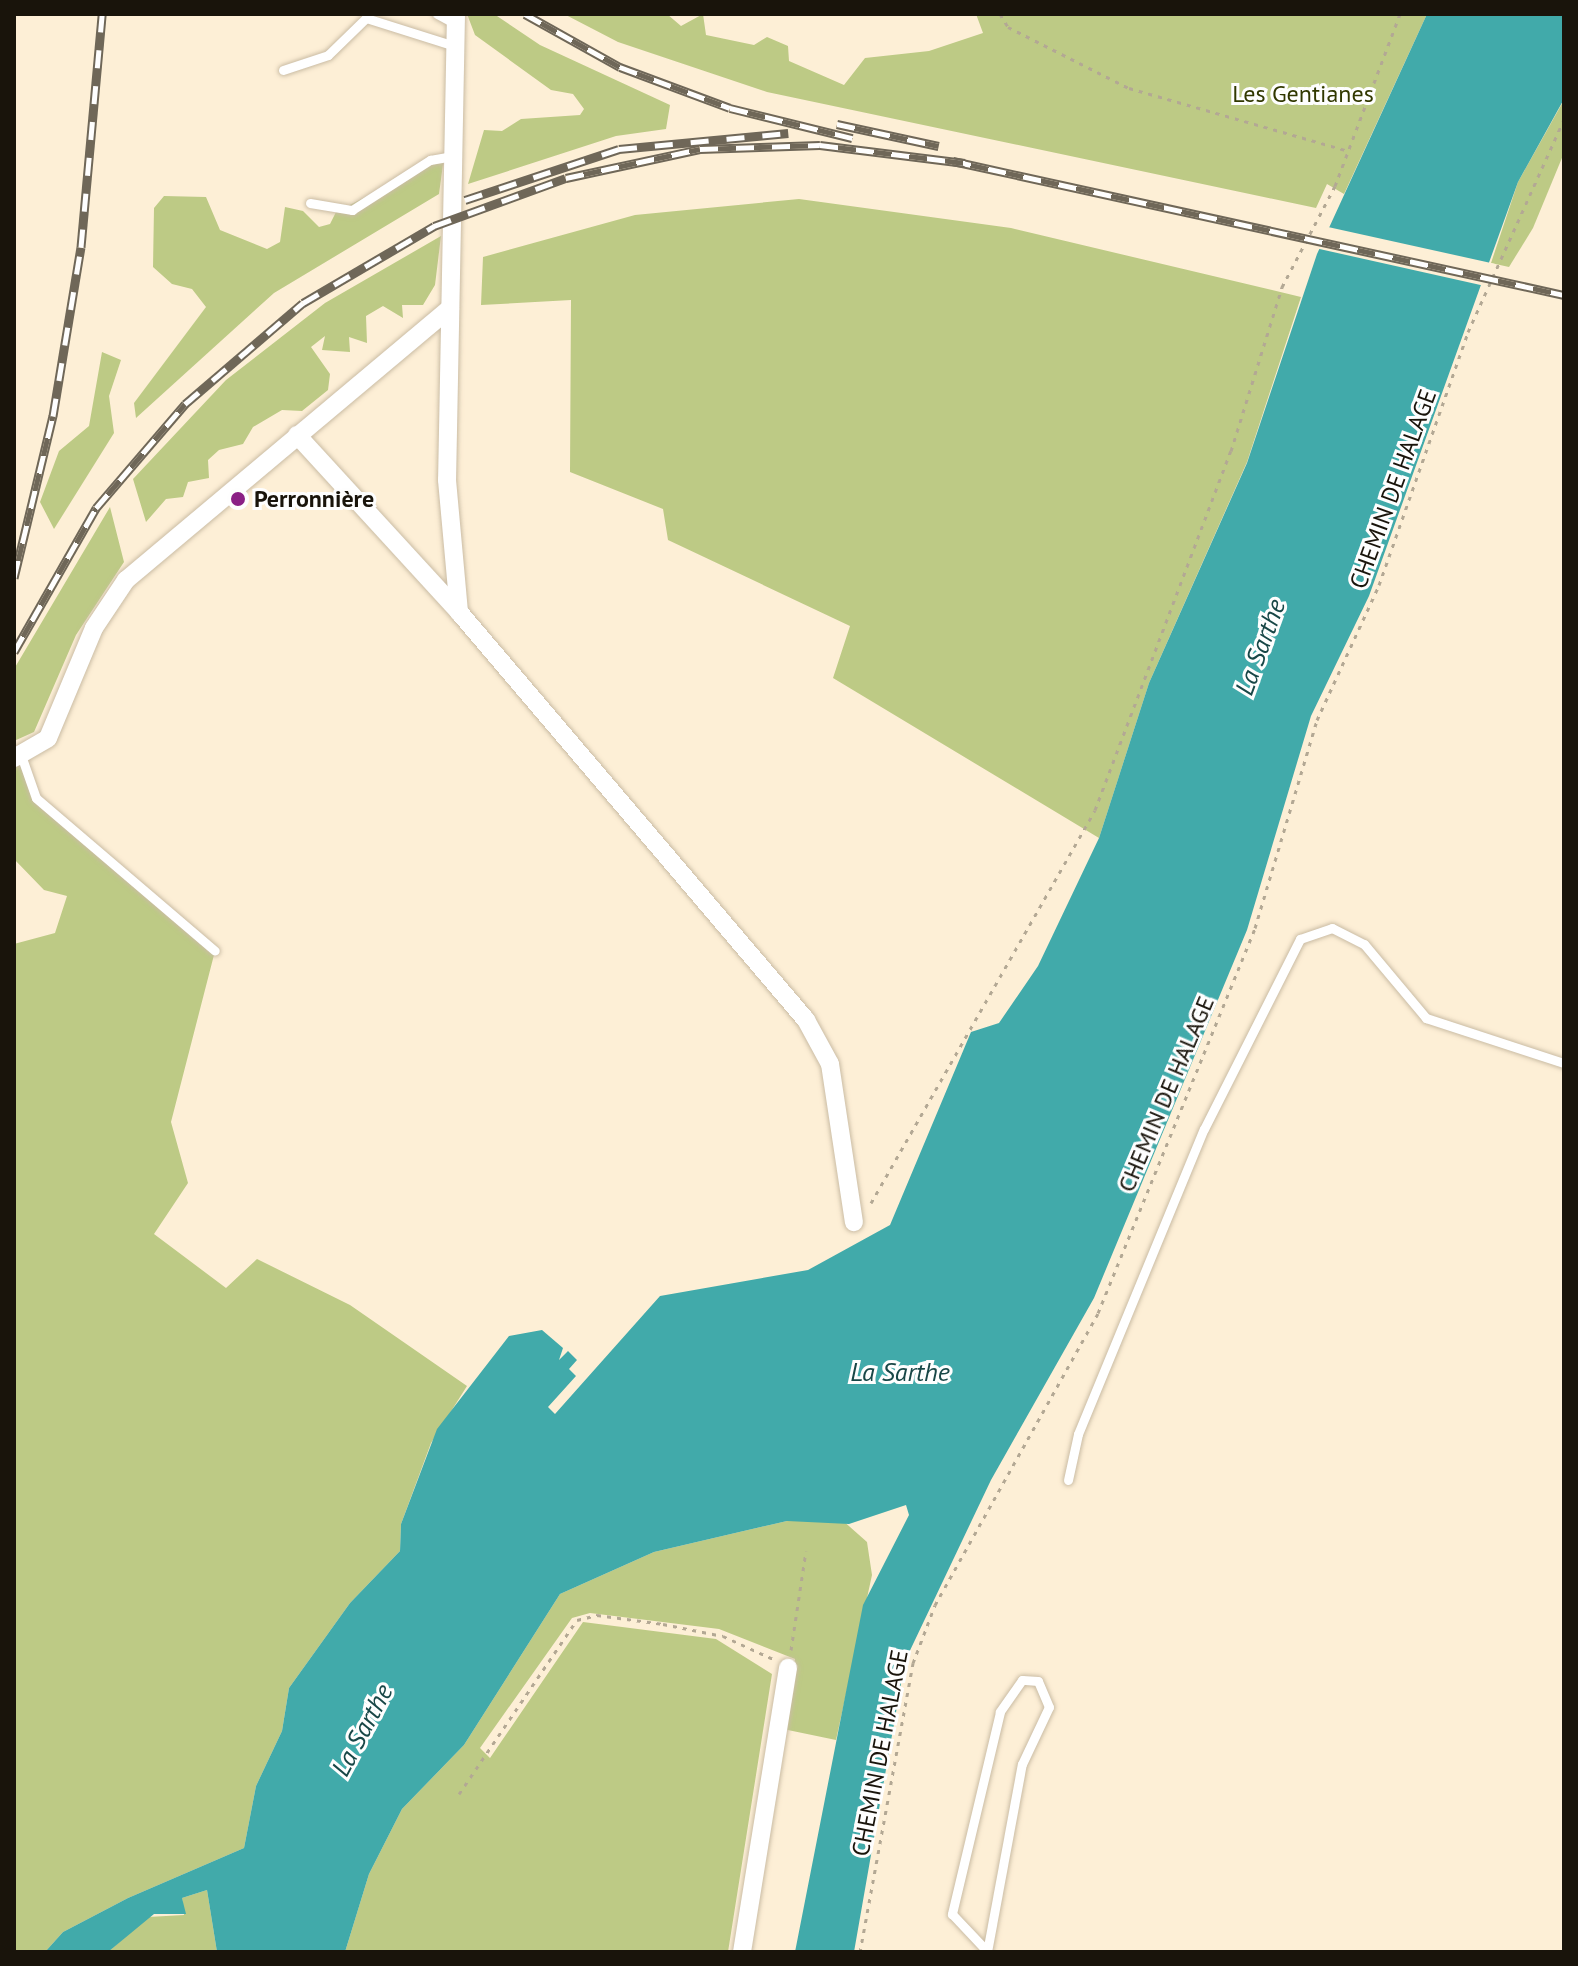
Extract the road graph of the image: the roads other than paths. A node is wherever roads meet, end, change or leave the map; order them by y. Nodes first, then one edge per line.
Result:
1 (437, 14) edge
2 (456, 19) edge
3 (455, 46) junction
4 (283, 70) dead end
5 (453, 156) junction
6 (310, 203) dead end
7 (450, 308) junction
8 (297, 435) junction
9 (459, 612) junction
10 (18, 758) edge
11 (215, 951) dead end
12 (1564, 1063) edge
13 (853, 1214) road end
14 (1068, 1480) dead end
15 (788, 1668) road end
16 (987, 1951) edge
17 (742, 1952) edge

1 - 2 lane
2 - 3 street
3 - 4 lane
3 - 5 street
5 - 6 lane
5 - 7 street
7 - 8 street
7 - 9 street
8 - 9 street
8 - 10 street
9 - 13 street
10 - 11 lane
12 - 14 lane
15 - 17 street
16 - 16 lane

